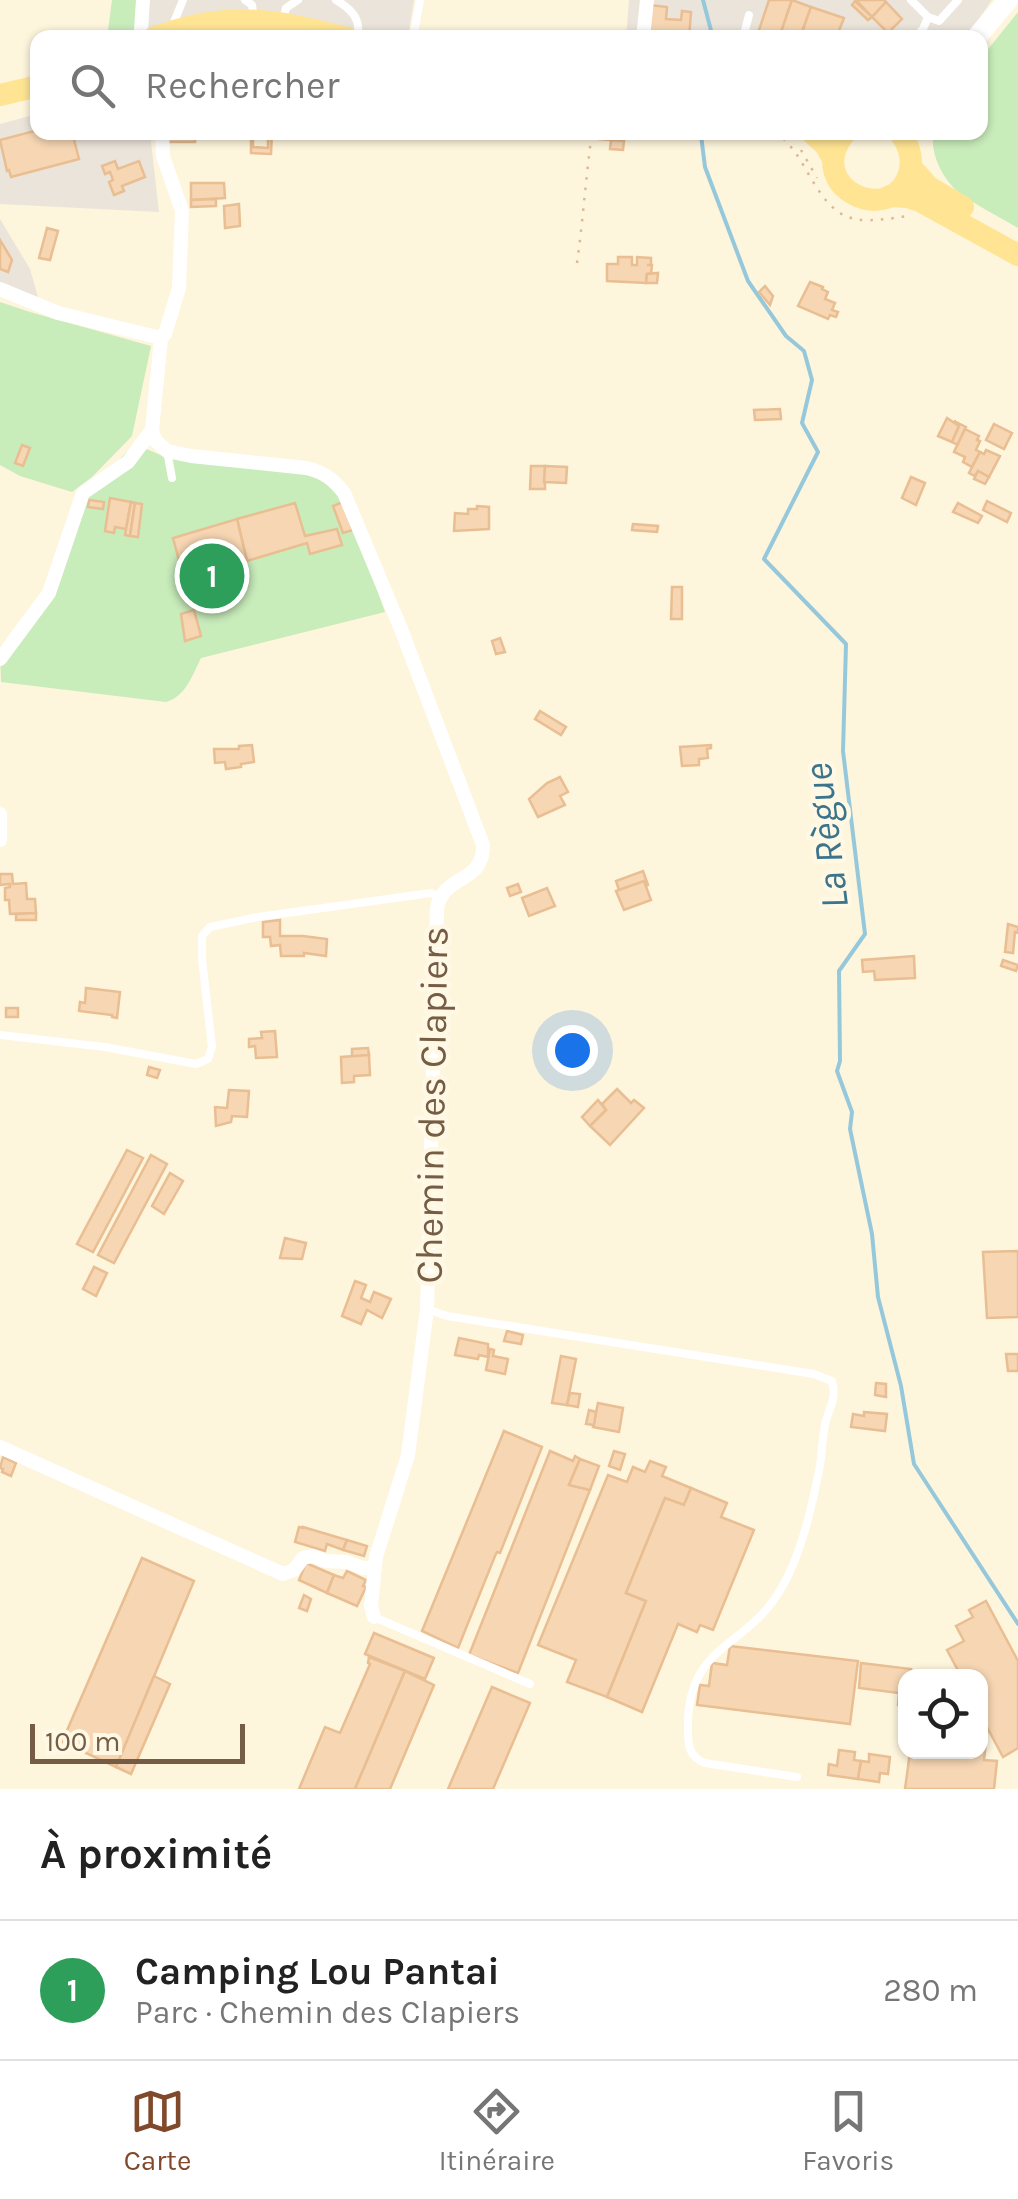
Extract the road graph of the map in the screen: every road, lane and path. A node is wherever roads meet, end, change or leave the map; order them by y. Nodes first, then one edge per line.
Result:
1 (143, 0) edge
2 (182, 0) edge
3 (298, 0) edge
4 (336, 0) edge
5 (420, 0) edge
6 (648, 0) edge
7 (912, 0) edge
8 (958, 0) edge
9 (1008, 0) edge
10 (250, 10) edge
11 (749, 15) dead end
12 (928, 17) junction
13 (282, 22) junction
14 (176, 29) joint
15 (141, 30) edge
16 (314, 30) edge
17 (359, 30) edge
18 (414, 30) edge
19 (645, 30) edge
20 (745, 30) edge
21 (923, 30) edge
22 (983, 30) edge
23 (30, 88) edge
24 (0, 95) edge
25 (162, 140) edge
26 (591, 140) edge
27 (820, 140) edge
28 (840, 140) edge
29 (908, 145) edge
30 (833, 158) junction
31 (890, 196) junction
32 (1018, 238) edge
33 (1018, 256) edge
34 (577, 263) dead end
35 (0, 289) edge
36 (161, 338) junction
37 (152, 430) junction
38 (167, 451) junction
39 (172, 478) dead end
40 (0, 659) edge
41 (0, 814) edge
42 (0, 840) edge
43 (439, 897) junction
44 (0, 1035) edge
45 (427, 1309) junction
46 (0, 1447) edge
47 (374, 1568) junction
48 (374, 1617) joint
49 (530, 1684) dead end
50 (797, 1777) dead end

1 - 15 street
2 - 14 lane
3 - 13 lane
4 - 17 lane
5 - 18 lane
6 - 19 street
7 - 12 lane
8 - 12 lane
9 - 22 main road
10 - 13 main road
10 - 14 main road
11 - 20 lane
12 - 21 lane
13 - 16 main road
23 - 24 main road
25 - 36 street
26 - 34 path
27 - 30 main road
28 - 30 main road
29 - 31 main road
29 - 32 main road
30 - 31 main road
31 - 33 main road
35 - 36 street
36 - 37 street
37 - 38 street
37 - 40 street
38 - 39 lane
38 - 43 street, Chemin des Clapiers
41 - 42 street
43 - 44 lane
43 - 45 street, Chemin des Clapiers
45 - 47 street, Chemin des Clapiers
45 - 50 lane
46 - 47 street
47 - 48 street, Chemin des Clapiers
48 - 49 lane

